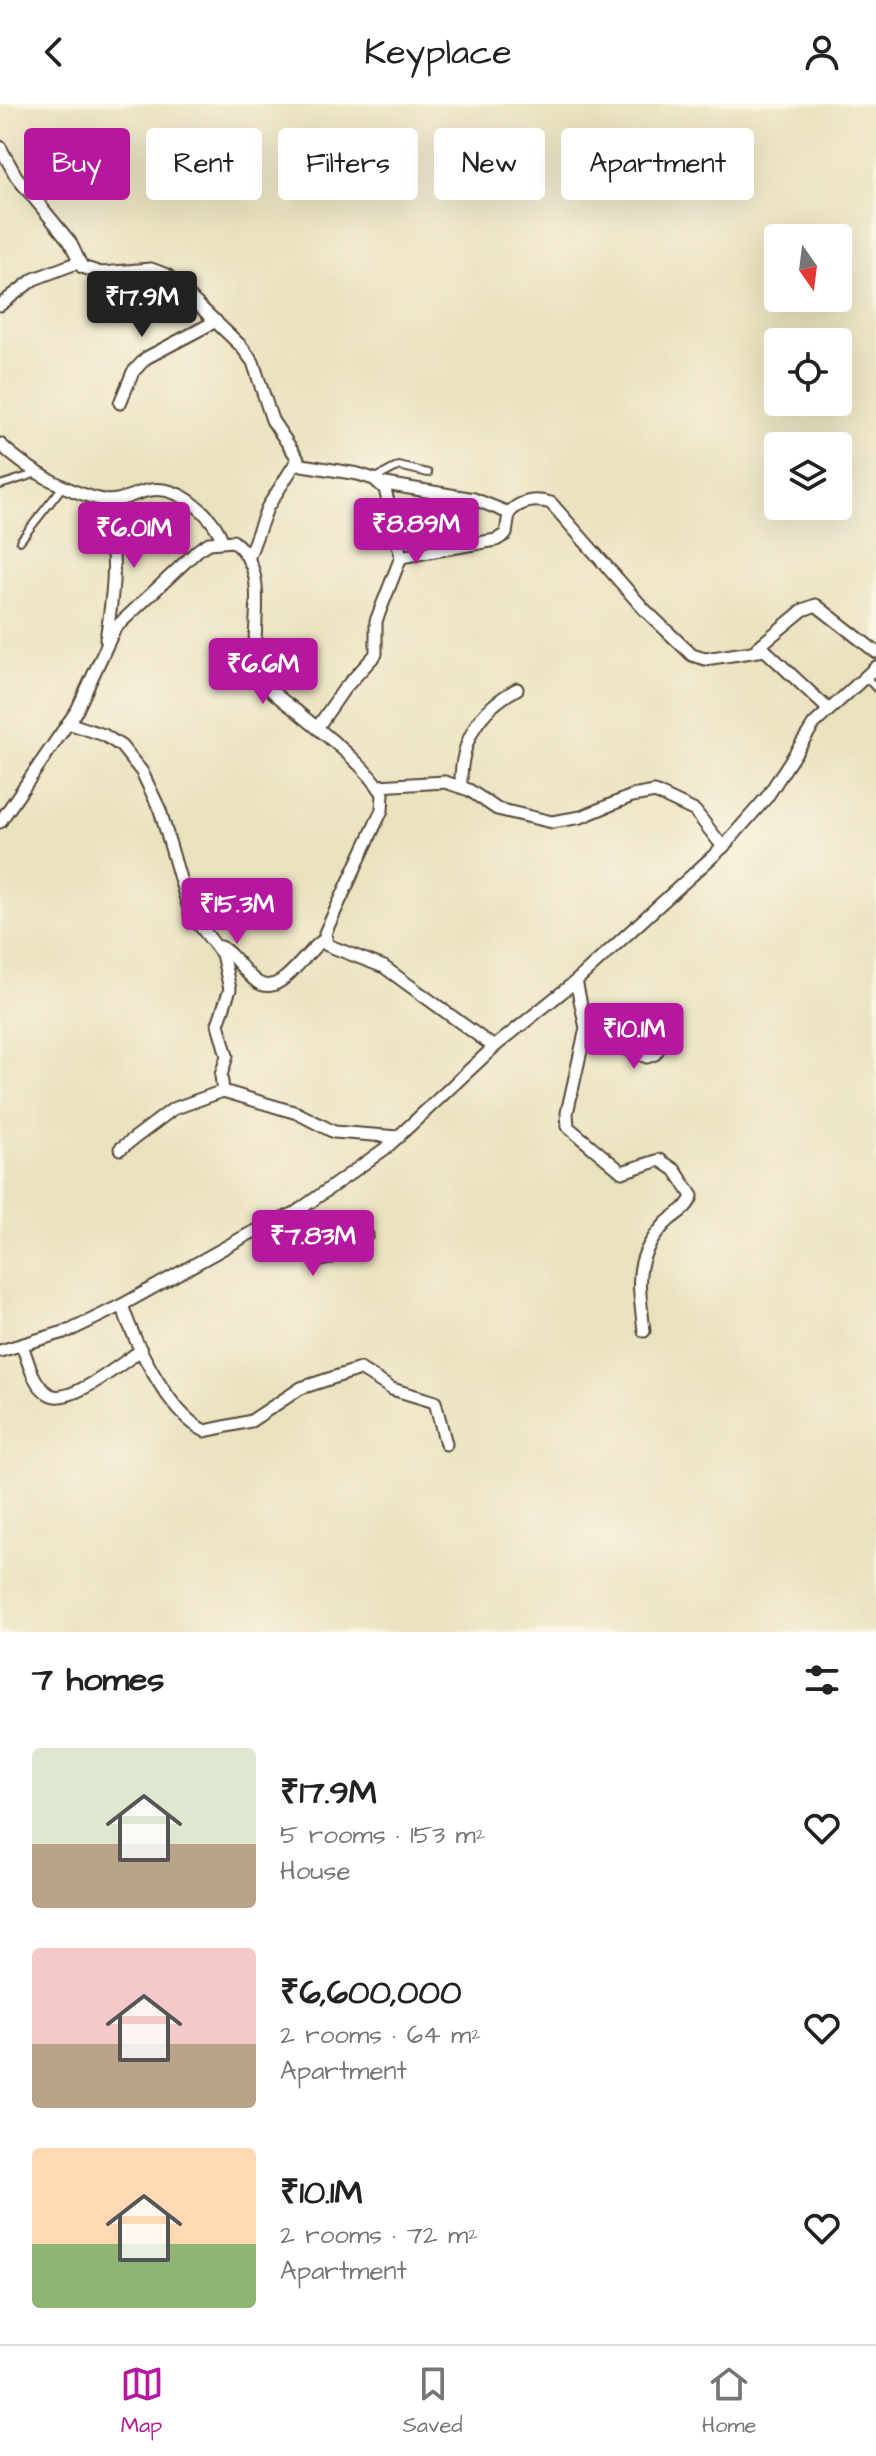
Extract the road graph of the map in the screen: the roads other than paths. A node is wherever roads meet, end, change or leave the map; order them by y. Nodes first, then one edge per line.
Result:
1 (0, 147) edge
2 (79, 262) junction
3 (0, 305) edge
4 (216, 321) junction
5 (120, 403) dead end
6 (0, 444) edge
7 (296, 464) junction
8 (38, 473) junction
9 (428, 473) dead end
10 (377, 481) junction
11 (0, 485) edge
12 (64, 485) junction
13 (103, 500) junction
14 (509, 513) junction
15 (222, 540) junction
16 (20, 541) dead end
17 (401, 557) junction
18 (248, 559) junction
19 (105, 643) junction
20 (757, 648) junction
21 (876, 652) edge
22 (876, 667) edge
23 (865, 676) junction
24 (876, 688) edge
25 (517, 689) dead end
26 (828, 709) junction
27 (68, 723) junction
28 (317, 728) junction
29 (378, 786) junction
30 (461, 786) junction
31 (0, 822) edge
32 (723, 847) junction
33 (325, 939) junction
34 (218, 946) junction
35 (576, 981) junction
36 (586, 1034) junction
37 (666, 1038) dead end
38 (494, 1047) junction
39 (223, 1091) junction
40 (399, 1137) junction
41 (120, 1149) dead end
42 (295, 1213) junction
43 (367, 1235) dead end
44 (122, 1305) junction
45 (644, 1331) dead end
46 (22, 1345) junction
47 (141, 1350) junction
48 (0, 1351) edge
49 (446, 1444) dead end

1 - 2 street
2 - 3 street
2 - 4 street
4 - 5 street
4 - 7 street
6 - 8 street
7 - 10 street
7 - 18 street
8 - 11 lane
8 - 12 street
9 - 10 lane
10 - 14 street
10 - 17 street
12 - 13 street
12 - 16 lane
13 - 15 street
13 - 19 street
14 - 17 street
14 - 20 street
15 - 18 street
15 - 19 street
17 - 28 street
18 - 28 street
19 - 27 street
20 - 21 street
20 - 26 street
22 - 23 street
23 - 24 lane
23 - 26 street
25 - 30 street
26 - 32 street
27 - 31 street
27 - 34 street
28 - 29 street
29 - 30 street
29 - 33 street
30 - 32 street
32 - 35 street
33 - 34 street
33 - 38 street
34 - 39 street
35 - 36 street
35 - 38 street
36 - 37 street
36 - 45 street
38 - 40 street
39 - 40 street
39 - 41 street
40 - 42 street
42 - 43 street
42 - 44 street
44 - 46 street
44 - 47 street
46 - 47 street
46 - 48 street
47 - 49 street

